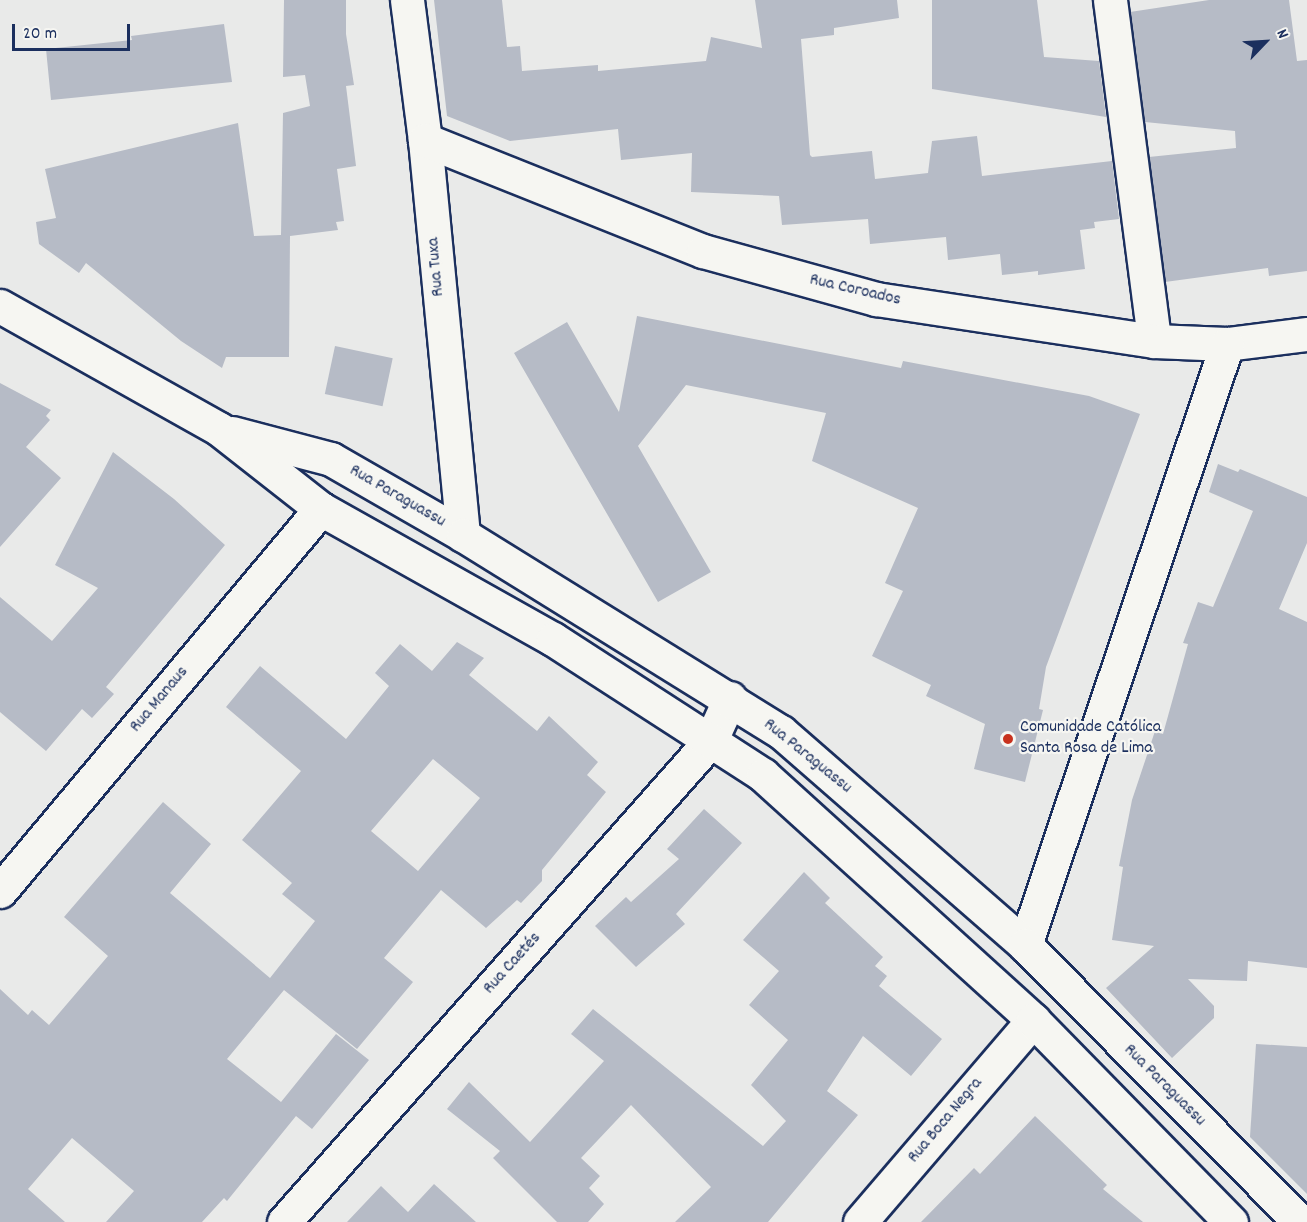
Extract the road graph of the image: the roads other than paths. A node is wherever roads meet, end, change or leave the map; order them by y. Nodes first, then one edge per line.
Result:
1 (407, 0) edge
2 (1110, 0) edge
3 (425, 140) junction
4 (0, 306) edge
5 (1307, 334) edge
6 (1154, 341) junction
7 (1227, 344) junction
8 (219, 429) junction
9 (321, 509) junction
10 (462, 535) junction
11 (729, 698) junction
12 (711, 740) junction
13 (0, 891) edge
14 (1025, 945) junction
15 (1032, 1020) junction
16 (284, 1222) edge
17 (860, 1222) edge
18 (1231, 1222) edge
19 (1300, 1222) edge

1 - 3 street, Rua Tuxa
2 - 6 street
3 - 6 street, Rua Coroados
3 - 10 street, Rua Tuxa
4 - 8 street, Rua Paraguassu
5 - 7 street, Rua Coroados
6 - 7 street, Rua Coroados
7 - 14 street
8 - 9 street, Rua Paraguassu
8 - 10 street, Rua Paraguassu
9 - 12 street, Rua Paraguassu
9 - 13 street, Rua Manaus
10 - 11 street, Rua Paraguassu
11 - 12 street, Rua Caetés
11 - 14 street, Rua Paraguassu
12 - 15 street, Rua Paraguassu
12 - 16 street, Rua Caetés
14 - 19 street, Rua Paraguassu
15 - 17 street, Rua Boca Negra
15 - 18 street, Rua Paraguassu

